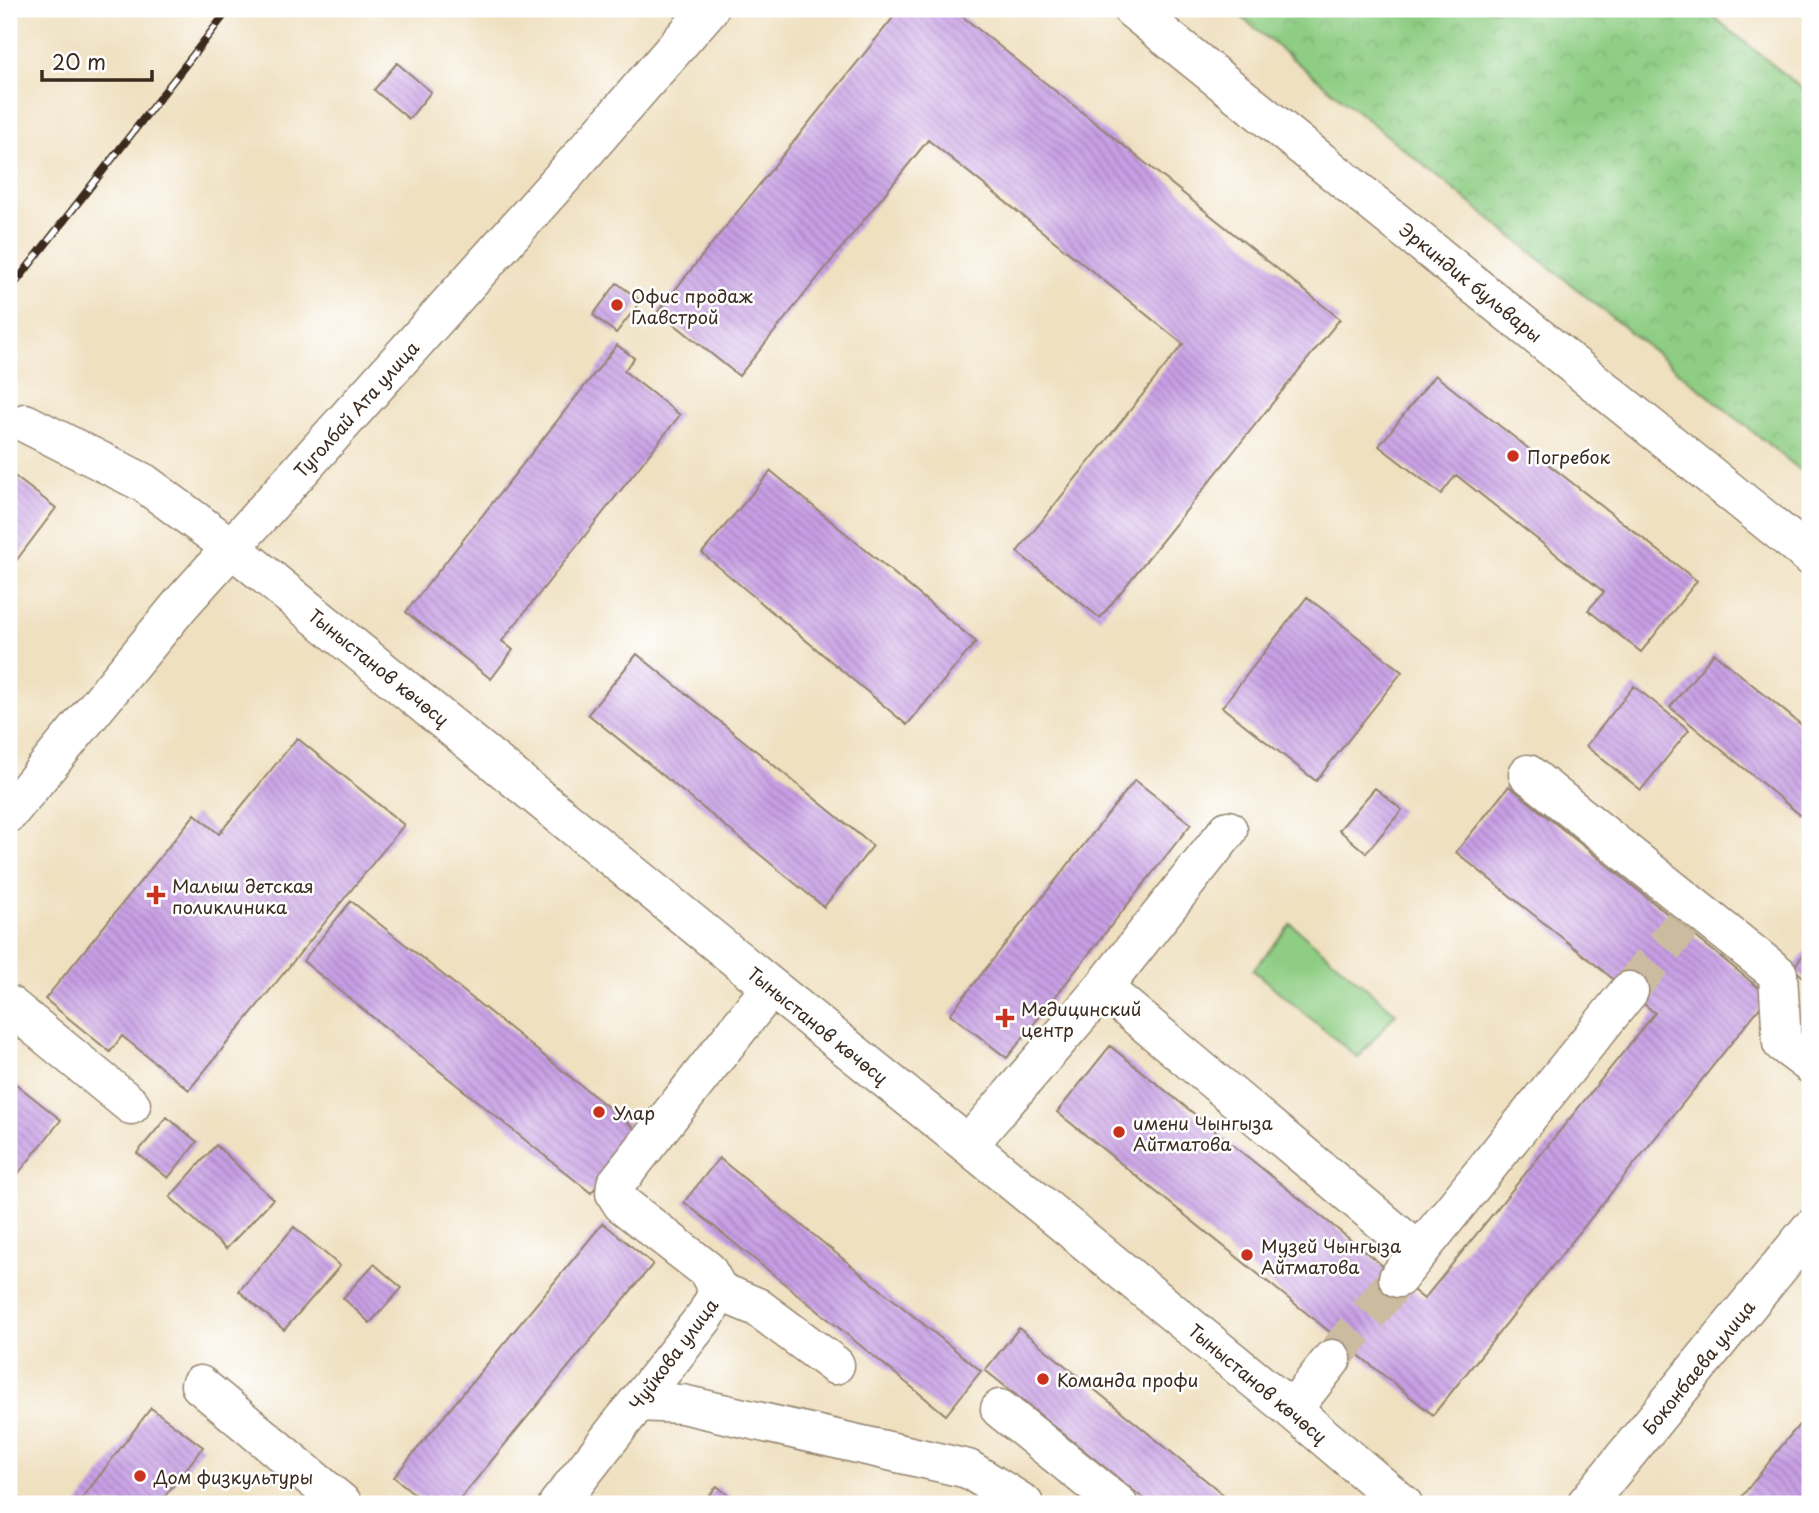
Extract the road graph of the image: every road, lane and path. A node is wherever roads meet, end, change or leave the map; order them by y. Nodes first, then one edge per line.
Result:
1 (709, 9) edge
2 (1132, 9) edge
3 (25, 423) dead end
4 (232, 548) junction
5 (1810, 556) edge
6 (1528, 774) dead end
7 (9, 813) edge
8 (1228, 830) dead end
9 (771, 987) junction
10 (1103, 988) junction
11 (1629, 991) tunnel mouth
12 (9, 1005) edge
13 (1810, 1064) edge
14 (131, 1105) dead end
15 (968, 1145) junction
16 (1810, 1229) edge
17 (719, 1291) junction
18 (1332, 1359) tunnel mouth
19 (835, 1365) dead end
20 (200, 1385) dead end
21 (638, 1402) junction
22 (1000, 1409) dead end
23 (1292, 1410) junction
24 (1362, 1492) edge
25 (343, 1504) edge
26 (558, 1504) edge
27 (1024, 1504) edge
28 (1118, 1504) edge
29 (1403, 1504) edge
30 (1586, 1504) edge

1 - 4 street, Туголбай Ата улица
2 - 5 street, Эркиндик бульвары
3 - 4 street, Тыныстанов көчөсү
4 - 7 street, Туголбай Ата улица
4 - 9 street, Тыныстанов көчөсү
6 - 13 street
8 - 10 street
9 - 15 street, Тыныстанов көчөсү
9 - 17 street, Чуйкова улица
10 - 11 street
10 - 15 street
12 - 14 street
15 - 23 street, Тыныстанов көчөсү
16 - 30 street, Боконбаева улица
17 - 19 street
17 - 21 street, Чуйкова улица
18 - 23 street
20 - 25 street
21 - 26 street, Чуйкова улица
21 - 27 street
22 - 28 street
23 - 24 street, Тыныстанов көчөсү
24 - 29 street, Тыныстанов көчөсү

